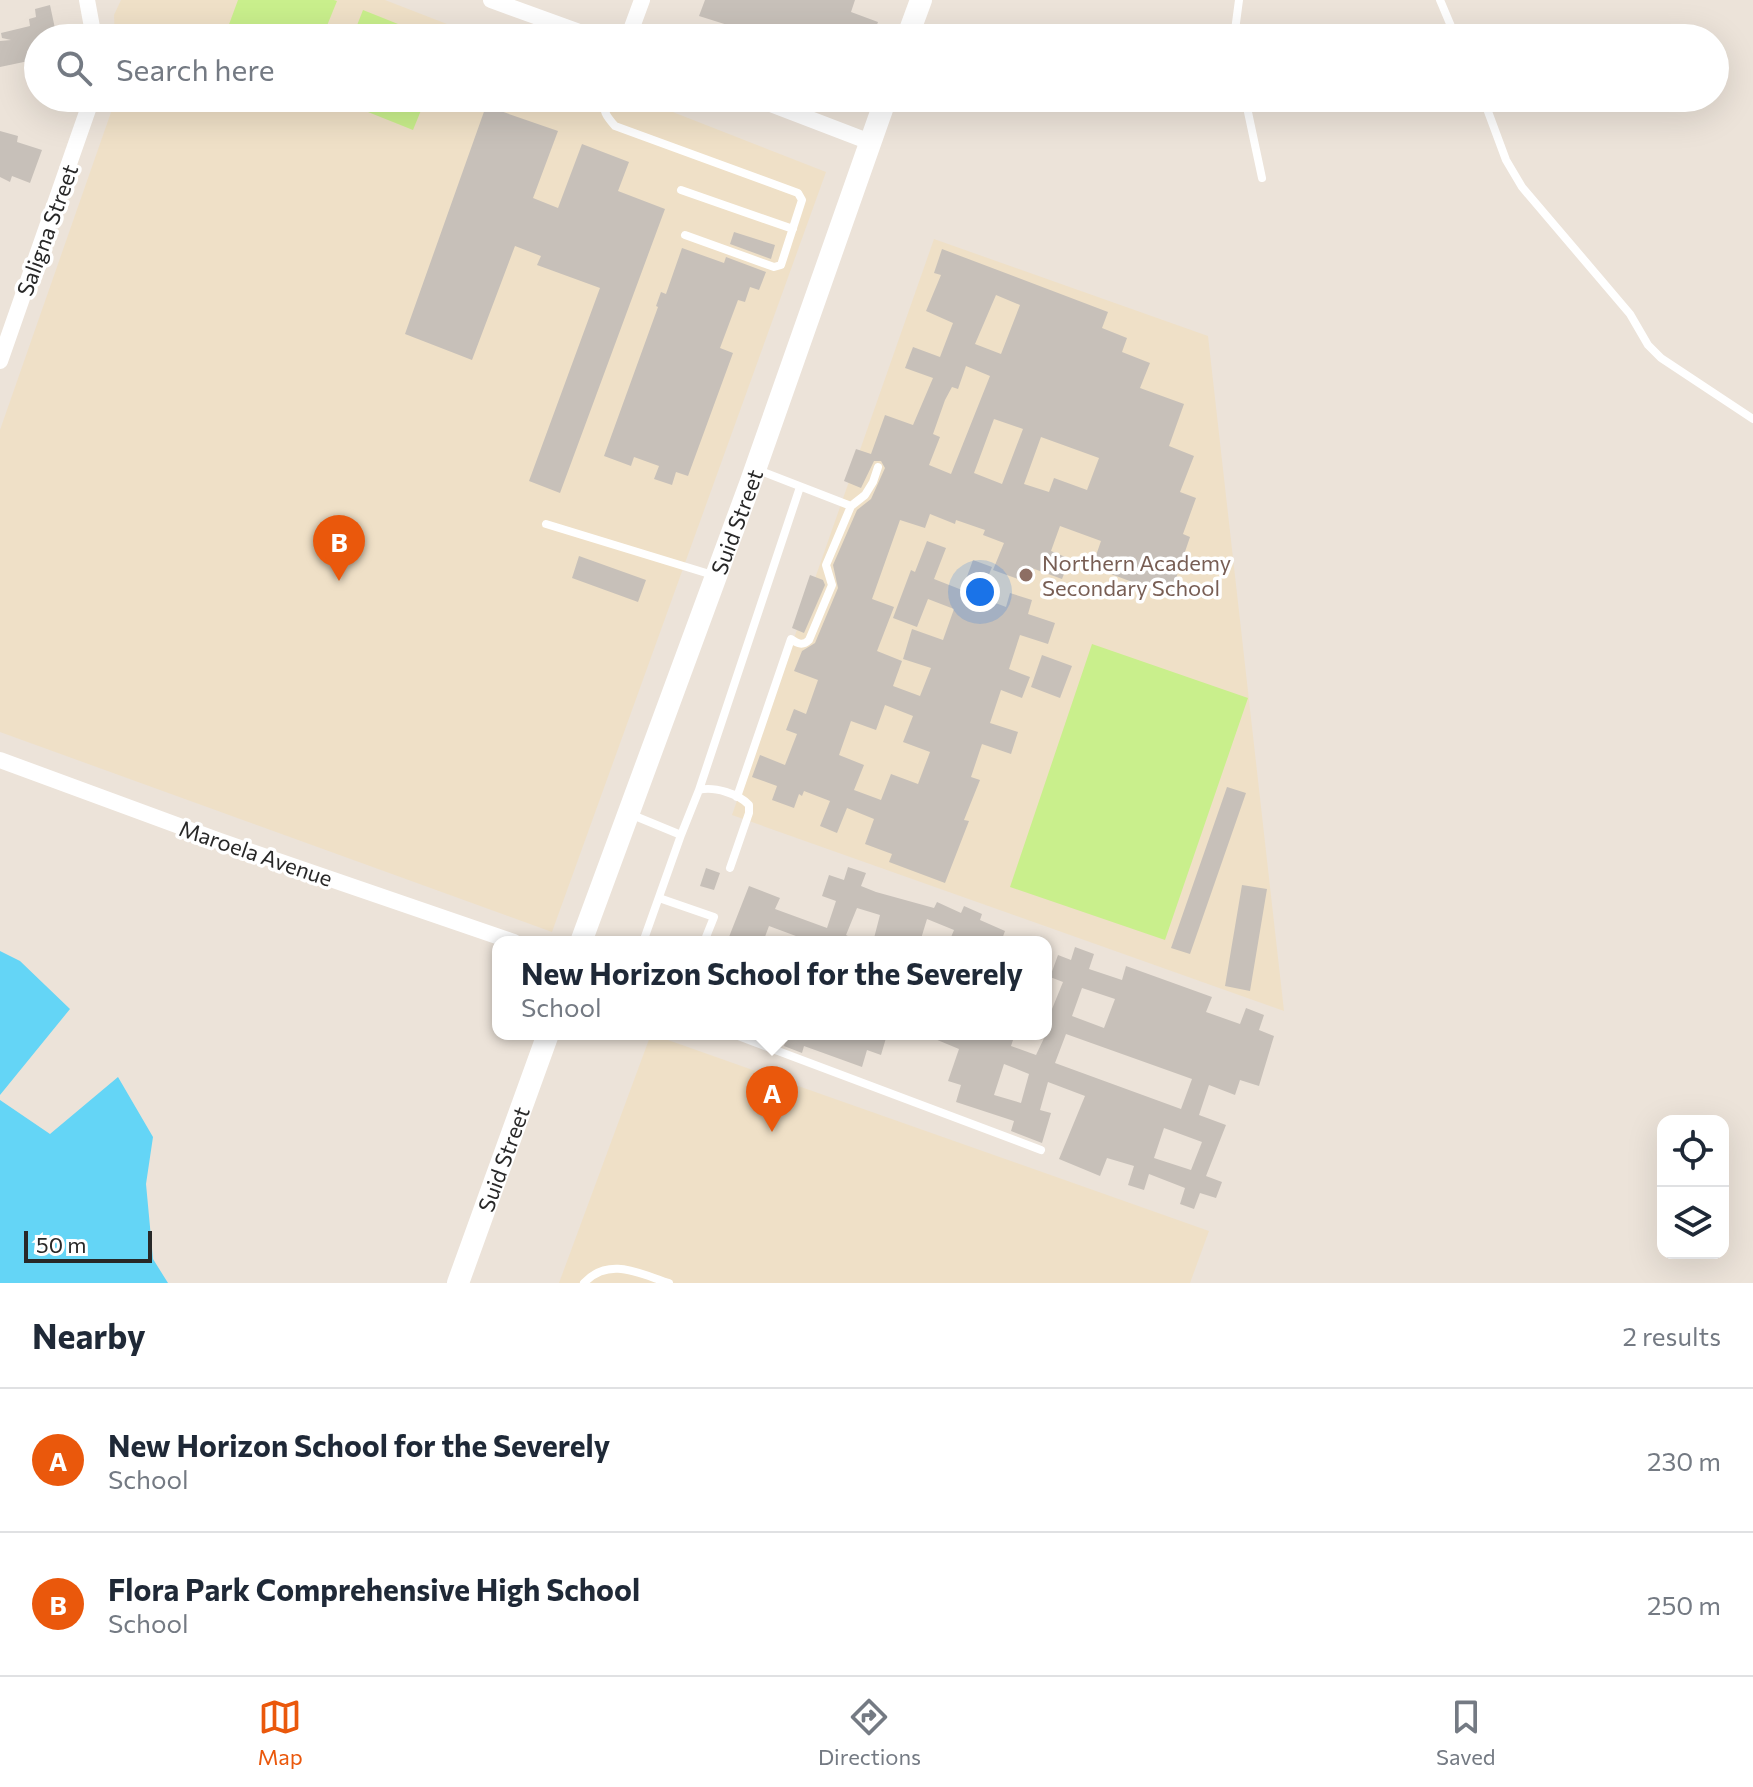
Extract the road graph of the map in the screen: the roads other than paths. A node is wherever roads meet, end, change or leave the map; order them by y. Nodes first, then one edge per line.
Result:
1 (87, 0) edge
2 (491, 0) edge
3 (642, 0) edge
4 (921, 0) edge
5 (1239, 0) edge
6 (1440, 0) edge
7 (91, 24) edge
8 (557, 24) edge
9 (633, 24) edge
10 (912, 24) edge
11 (1236, 24) edge
12 (1450, 24) edge
13 (87, 112) edge
14 (605, 112) edge
15 (792, 112) edge
16 (881, 112) edge
17 (1248, 112) edge
18 (1488, 112) edge
19 (870, 142) junction
20 (1262, 178) dead end
21 (681, 190) dead end
22 (793, 229) junction
23 (685, 235) dead end
24 (0, 361) edge
25 (1753, 419) edge
26 (878, 467) dead end
27 (756, 469) junction
28 (800, 487) junction
29 (851, 506) junction
30 (546, 524) dead end
31 (717, 576) junction
32 (0, 760) edge
33 (699, 790) junction
34 (737, 797) junction
35 (629, 814) junction
36 (681, 835) junction
37 (730, 868) dead end
38 (659, 898) junction
39 (497, 936) edge
40 (583, 936) edge
41 (645, 936) edge
42 (706, 936) edge
43 (546, 1040) edge
44 (749, 1040) edge
45 (1041, 1150) dead end
46 (458, 1283) edge
47 (584, 1283) edge
48 (669, 1283) edge

1 - 7 street
2 - 8 street
3 - 9 street
4 - 10 street
5 - 11 lane
6 - 12 lane
13 - 24 street, Saligna Street
14 - 22 lane
15 - 19 street
16 - 19 street, Suid Street
17 - 20 lane
18 - 25 lane
19 - 27 street, Suid Street
21 - 22 lane
22 - 23 lane
26 - 29 lane
27 - 28 lane
27 - 31 street, Suid Street
28 - 29 lane
28 - 33 lane
29 - 34 lane
30 - 31 lane
31 - 35 street, Suid Street
32 - 39 street, Maroela Avenue
33 - 34 lane
33 - 36 lane
34 - 37 lane
35 - 36 lane
35 - 40 street, Suid Street
36 - 38 lane
38 - 41 lane
38 - 42 lane
43 - 46 street, Suid Street
44 - 45 lane
47 - 48 lane

